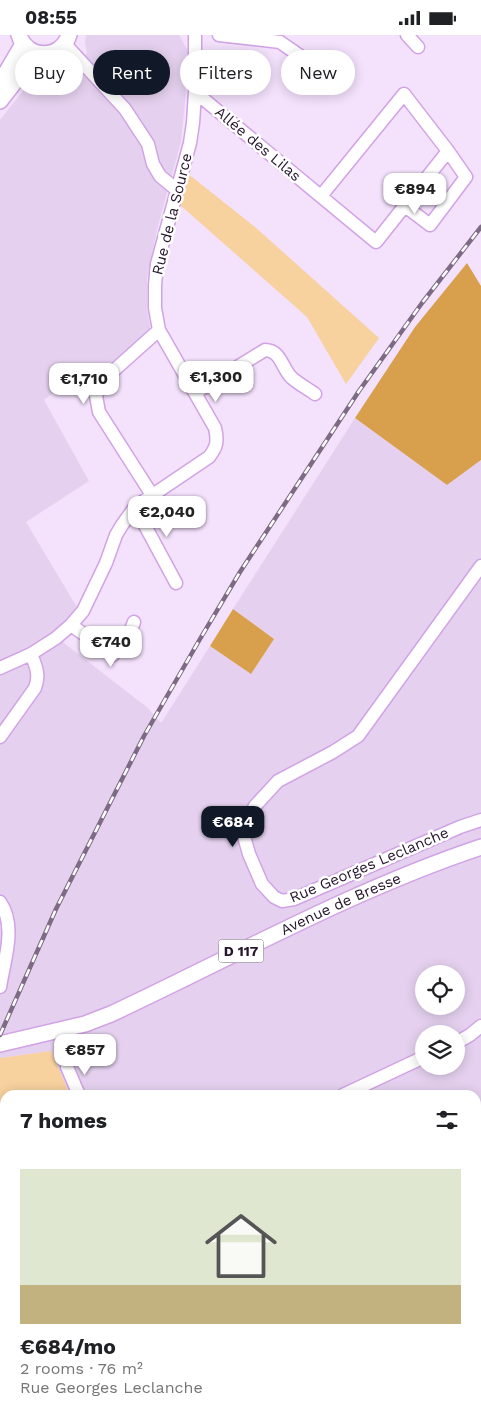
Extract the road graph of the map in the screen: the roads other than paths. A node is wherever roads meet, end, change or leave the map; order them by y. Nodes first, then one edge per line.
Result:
1 (195, 35) edge
2 (219, 35) edge
3 (407, 35) edge
4 (21, 39) edge
5 (67, 39) edge
6 (418, 47) dead end
7 (31, 50) edge
8 (56, 50) edge
9 (195, 50) edge
10 (292, 50) edge
11 (15, 82) edge
12 (0, 83) edge
13 (195, 95) edge
14 (199, 95) edge
15 (0, 101) edge
16 (448, 151) junction
17 (177, 189) junction
18 (321, 196) junction
19 (405, 206) junction
20 (159, 330) junction
21 (195, 393) junction
22 (315, 395) dead end
23 (152, 495) junction
24 (135, 507) junction
25 (481, 566) edge
26 (176, 583) dead end
27 (134, 622) dead end
28 (71, 625) junction
29 (32, 654) junction
30 (0, 668) edge
31 (0, 737) edge
32 (481, 820) edge
33 (481, 846) edge
34 (0, 902) edge
35 (0, 987) edge
36 (481, 1026) edge
37 (465, 1038) edge
38 (0, 1044) edge
39 (415, 1061) edge
40 (67, 1067) dead end
41 (77, 1090) edge
42 (354, 1090) edge

1 - 9 street, Rue de la Source
2 - 10 street
3 - 6 street
4 - 7 main road
4 - 12 main road
5 - 8 main road
5 - 17 street
11 - 15 main road
13 - 17 street, Rue de la Source
14 - 18 street, Allée des Lilas
16 - 18 street
16 - 19 street, Allée des Lilas
16 - 19 street
17 - 20 street, Rue de la Source
18 - 19 street, Allée des Lilas
20 - 21 street, Rue de la Source
20 - 23 street
21 - 22 street
21 - 23 street, Rue de la Source
23 - 24 street, Rue de la Source
24 - 26 street
24 - 28 street, Rue de la Source
25 - 32 street, Rue Georges Leclanche
27 - 28 street
28 - 29 street, Rue de la Source
29 - 30 street, Rue de la Source
29 - 31 street
33 - 38 main road, Avenue de Bresse / D 117
34 - 35 street
36 - 37 street
39 - 42 street
40 - 41 street

